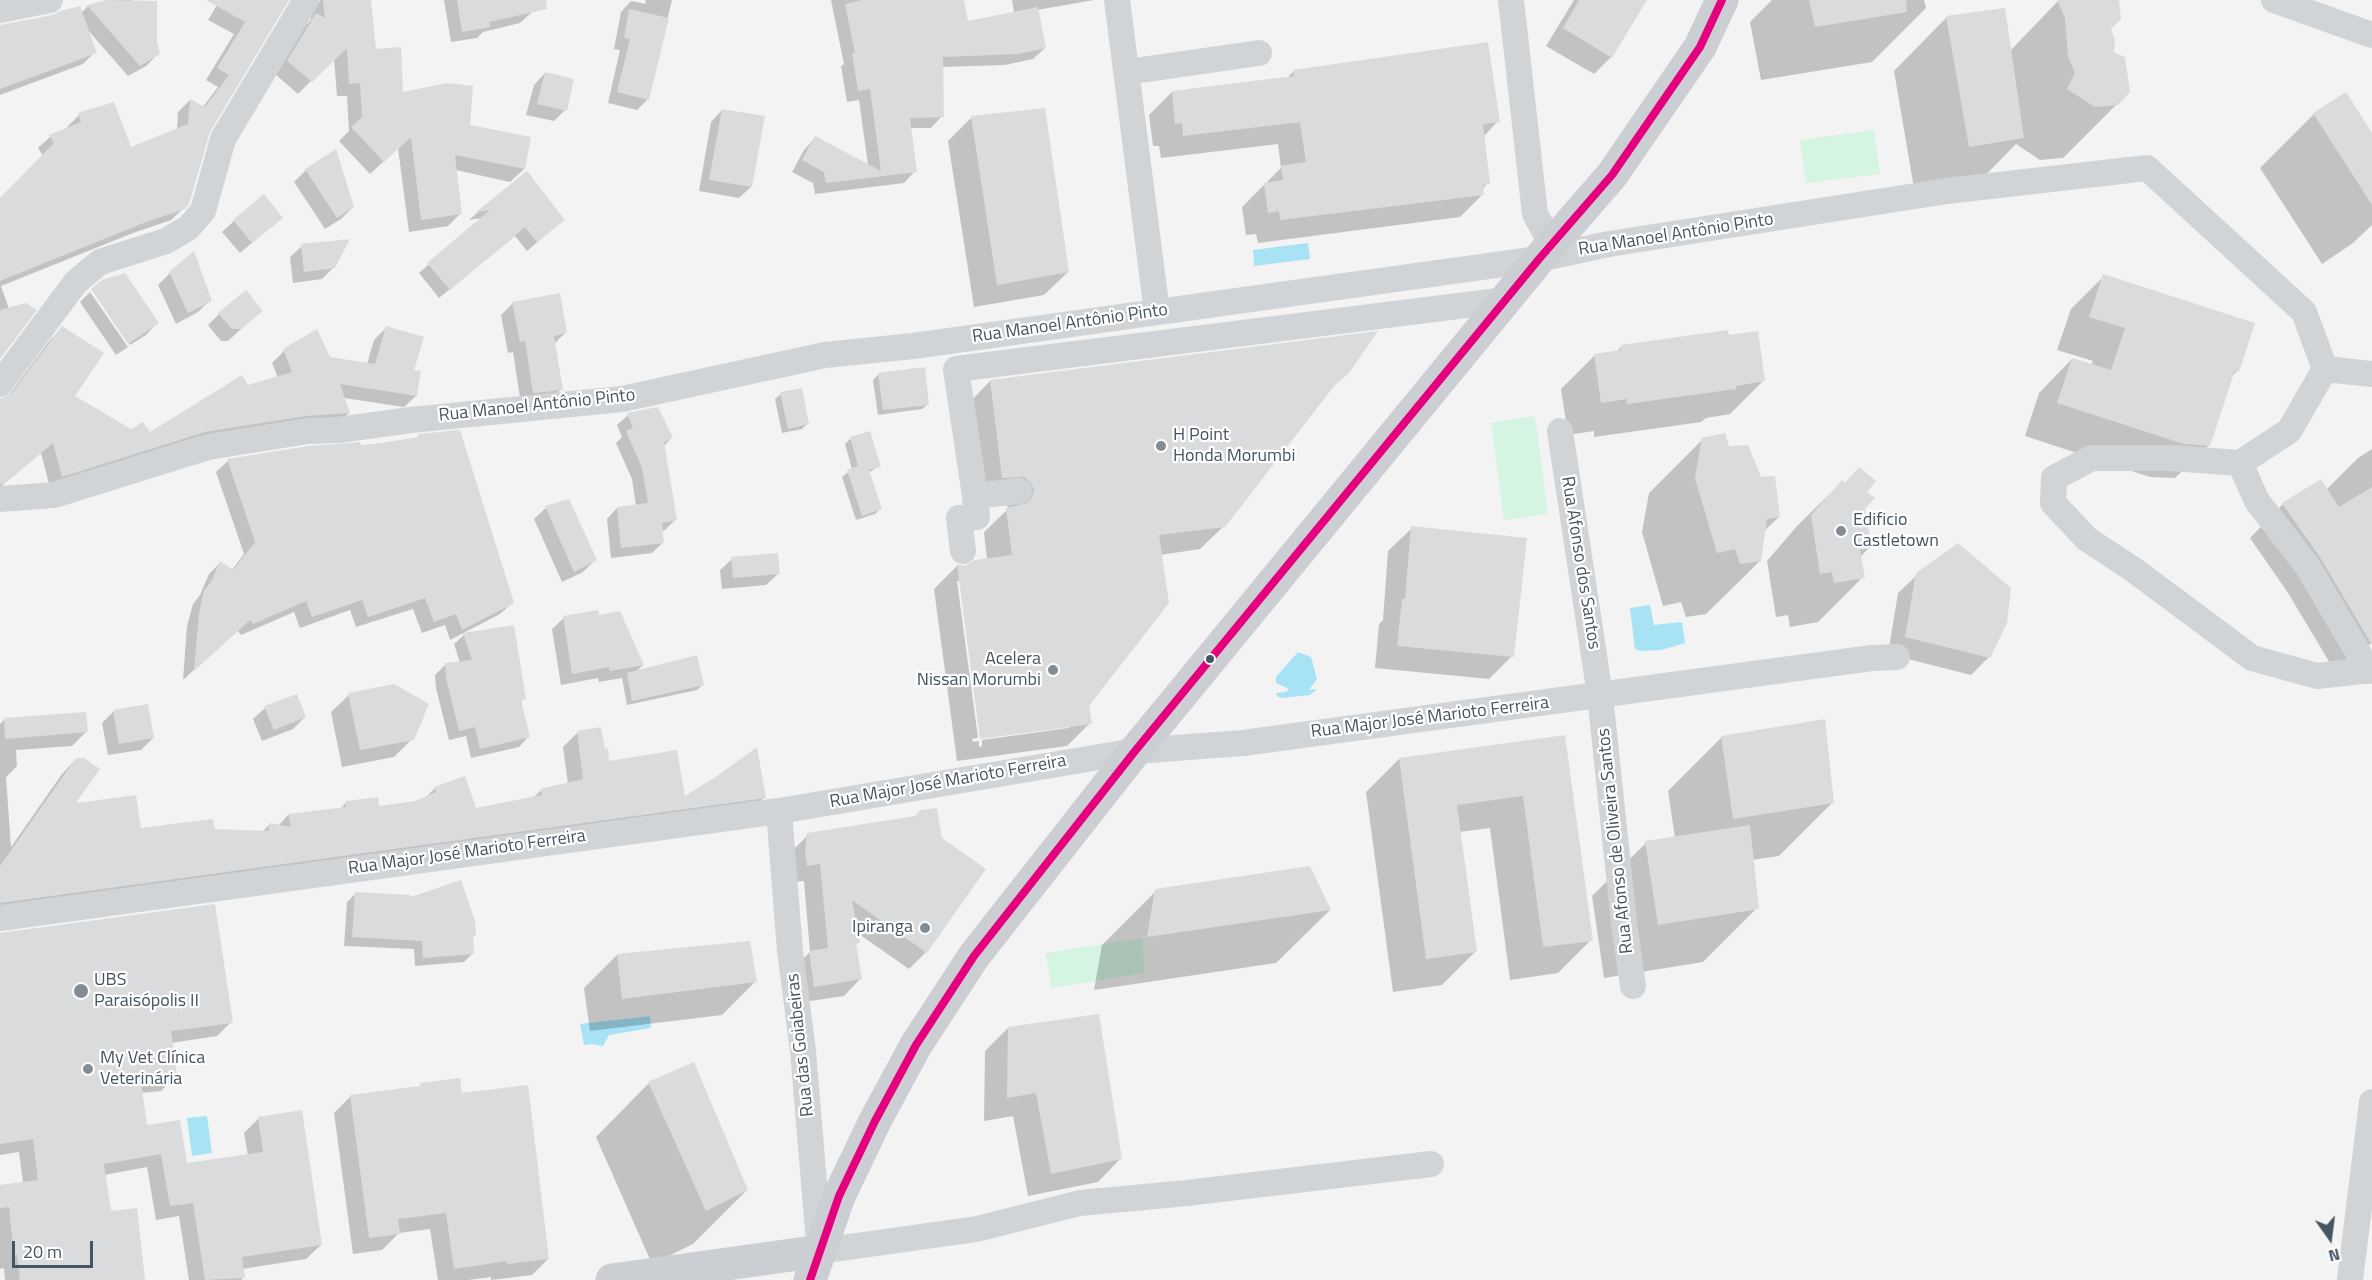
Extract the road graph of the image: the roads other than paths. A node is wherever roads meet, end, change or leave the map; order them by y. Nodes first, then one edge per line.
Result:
1 (50, 0) edge
2 (306, 0) edge
3 (1118, 0) edge
4 (1511, 0) edge
5 (1722, 0) edge
6 (2274, 0) edge
7 (0, 10) edge
8 (2372, 35) edge
9 (1259, 53) dead end
10 (1127, 72) junction
11 (1546, 252) junction
12 (1506, 300) junction
13 (1157, 312) junction
14 (2325, 369) junction
15 (2372, 374) edge
16 (0, 384) edge
17 (1560, 431) dead end
18 (2240, 463) junction
19 (1019, 491) dead end
20 (975, 496) junction
21 (0, 499) edge
22 (963, 550) dead end
23 (1897, 657) dead end
24 (2370, 671) edge
25 (1600, 695) junction
26 (1134, 751) junction
27 (779, 811) junction
28 (0, 918) edge
29 (1633, 986) dead end
30 (2372, 1102) edge
31 (1431, 1164) dead end
32 (818, 1270) edge
33 (612, 1280) edge
34 (2350, 1280) edge

1 - 7 street
2 - 16 street
3 - 10 street
4 - 11 street
5 - 11 main road
6 - 8 street
9 - 10 street
10 - 13 street
11 - 12 main road
11 - 13 street, Rua Manoel Antônio Pinto
11 - 14 street, Rua Manoel Antônio Pinto
12 - 20 street
12 - 26 main road
13 - 21 street, Rua Manoel Antônio Pinto
14 - 15 street
14 - 18 street
17 - 25 street, Rua Afonso dos Santos
18 - 24 street
18 - 24 street
19 - 20 street
20 - 22 street
23 - 25 street, Rua Major José Marioto Ferreira
25 - 26 street, Rua Major José Marioto Ferreira
25 - 29 street, Rua Afonso de Oliveira Santos
26 - 27 street, Rua Major José Marioto Ferreira
26 - 32 main road
27 - 28 street, Rua Major José Marioto Ferreira
27 - 32 street, Rua das Goiabeiras
30 - 34 street
31 - 32 street
32 - 33 main road

